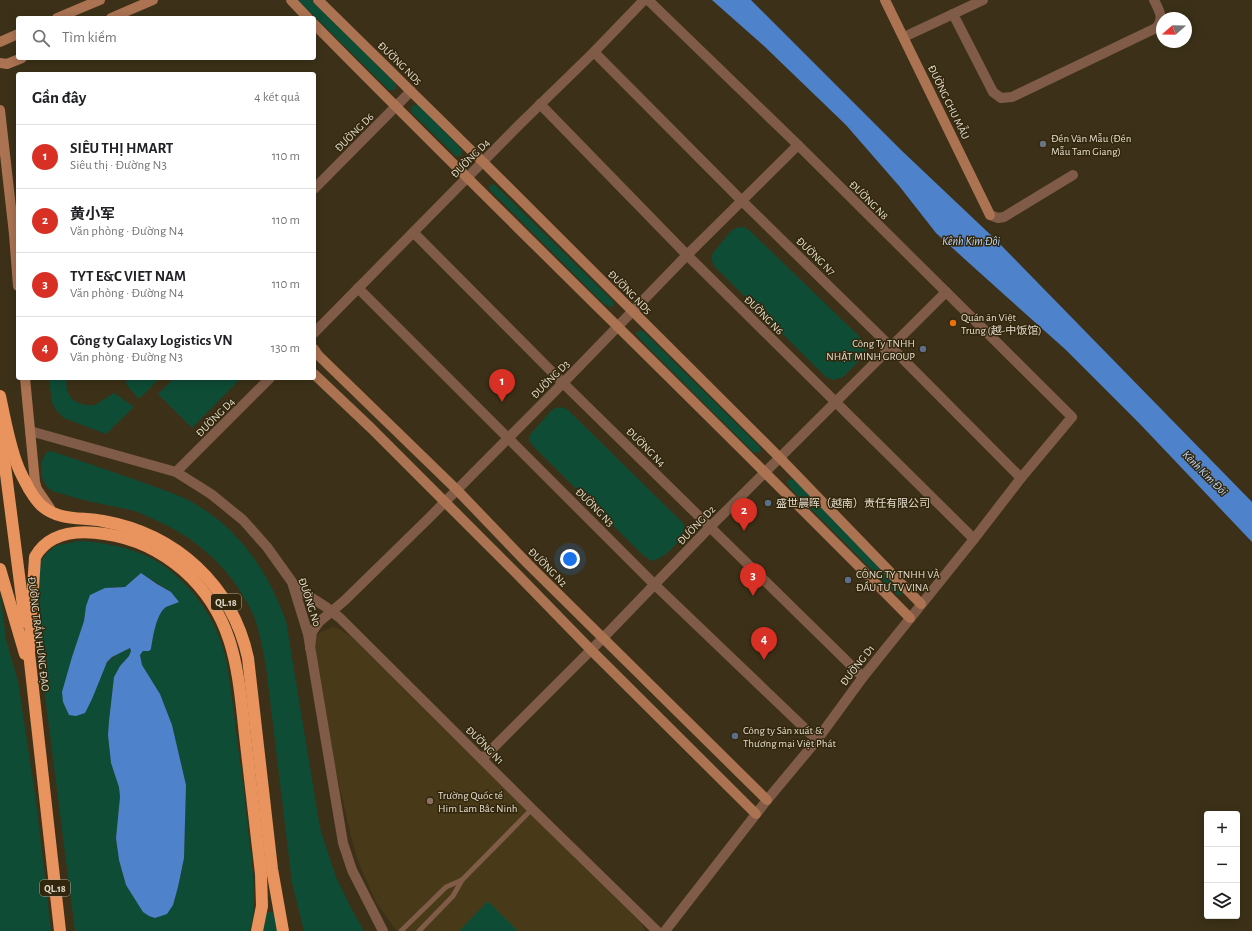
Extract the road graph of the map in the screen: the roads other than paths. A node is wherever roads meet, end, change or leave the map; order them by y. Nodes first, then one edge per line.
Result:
1 (100, 0) edge
2 (153, 0) edge
3 (291, 0) edge
4 (318, 0) edge
5 (644, 0) edge
6 (648, 0) edge
7 (886, 0) edge
8 (983, 0) edge
9 (1154, 0) edge
10 (953, 14) junction
11 (62, 16) edge
12 (116, 16) edge
13 (306, 16) edge
14 (316, 26) edge
15 (16, 35) edge
16 (904, 37) junction
17 (0, 42) edge
18 (594, 52) junction
19 (17, 60) edge
20 (0, 63) edge
21 (411, 91) junction
22 (540, 104) junction
23 (396, 107) junction
24 (0, 110) edge
25 (798, 145) junction
26 (483, 162) junction
27 (1073, 175) dead end
28 (468, 177) junction
29 (316, 187) edge
30 (742, 201) junction
31 (414, 232) junction
32 (16, 234) edge
33 (687, 255) junction
34 (358, 288) junction
35 (946, 292) junction
36 (632, 312) junction
37 (618, 326) junction
38 (316, 331) edge
39 (891, 347) junction
40 (316, 352) edge
41 (316, 376) edge
42 (26, 380) edge
43 (268, 380) edge
44 (563, 383) junction
45 (0, 396) edge
46 (836, 403) junction
47 (382, 417) junction
48 (1072, 417) joint
49 (0, 427) edge
50 (371, 428) junction
51 (30, 431) junction
52 (508, 437) junction
53 (779, 458) junction
54 (176, 472) junction
55 (766, 472) junction
56 (1021, 478) junction
57 (457, 490) junction
58 (444, 502) junction
59 (54, 513) junction
60 (710, 527) junction
61 (974, 539) junction
62 (528, 564) junction
63 (0, 569) edge
64 (518, 575) junction
65 (292, 582) junction
66 (655, 585) junction
67 (921, 604) junction
68 (332, 611) junction
69 (910, 618) junction
70 (603, 638) junction
71 (310, 648) junction
72 (591, 650) junction
73 (29, 651) junction
74 (863, 677) junction
75 (32, 680) junction
76 (686, 720) junction
77 (674, 733) junction
78 (817, 740) junction
79 (482, 759) junction
80 (767, 800) junction
81 (532, 809) junction
82 (756, 814) junction
83 (462, 880) junction
84 (60, 931) edge
85 (258, 931) edge
86 (283, 931) edge
87 (383, 931) edge
88 (401, 931) edge
89 (419, 931) edge
90 (657, 931) edge
91 (665, 931) edge

1 - 11 street
2 - 12 street
3 - 13 street
4 - 21 street, ĐƯỜNG ND5
5 - 18 street, ĐƯỜNG D4
6 - 25 street, ĐƯỜNG N8
7 - 16 street, ĐƯỜNG CHU MẪU
8 - 10 street
9 - 10 street
10 - 16 street
14 - 23 street
15 - 17 street
16 - 27 street, ĐƯỜNG CHU MẪU
18 - 22 street, ĐƯỜNG D4
18 - 30 street, ĐƯỜNG N7
19 - 20 street
21 - 23 street, ĐƯỜNG D6
21 - 26 street, ĐƯỜNG ND5
22 - 26 street, ĐƯỜNG D4
22 - 33 street, ĐƯỜNG N6
23 - 28 street
23 - 29 street, ĐƯỜNG D6
24 - 32 street
25 - 30 street, ĐƯỜNG D3
25 - 35 street, ĐƯỜNG N8
26 - 28 street, ĐƯỜNG D4
26 - 36 street, ĐƯỜNG ND5
28 - 31 street, ĐƯỜNG D4
28 - 37 street
30 - 33 street, ĐƯỜNG D3
30 - 39 street, ĐƯỜNG N7
31 - 34 street, ĐƯỜNG D4
31 - 44 street, ĐƯỜNG N4
33 - 36 street, ĐƯỜNG D3
33 - 46 street, ĐƯỜNG N6
34 - 38 street, ĐƯỜNG D4
34 - 52 street, ĐƯỜNG N3
35 - 39 street, ĐƯỜNG D2
35 - 48 street, ĐƯỜNG N8
36 - 37 street, ĐƯỜNG D3
36 - 53 street, ĐƯỜNG ND5
37 - 44 street, ĐƯỜNG D3
37 - 55 street
39 - 46 street, ĐƯỜNG D2
39 - 56 street, ĐƯỜNG N7
40 - 47 street, ĐƯỜNG N2
41 - 50 street
42 - 51 street
43 - 54 street, ĐƯỜNG D4
44 - 52 street, ĐƯỜNG D3
44 - 60 street, ĐƯỜNG N4
45 - 59 highway, QL.18
46 - 53 street, ĐƯỜNG D2
46 - 61 street, ĐƯỜNG N6
47 - 50 street
47 - 57 street, ĐƯỜNG N2
48 - 56 street, ĐƯỜNG D1
49 - 73 highway, ĐƯỜNG TRẦN HƯNG ĐẠO / QL.18
50 - 58 street
51 - 54 street, ĐƯỜNG N0
51 - 59 street
52 - 57 street, ĐƯỜNG D3
52 - 66 street, ĐƯỜNG N3
53 - 55 street, ĐƯỜNG D2
53 - 67 street, ĐƯỜNG ND5
54 - 65 street, ĐƯỜNG N0
55 - 60 street, ĐƯỜNG D2
55 - 69 street
56 - 61 street, ĐƯỜNG D1
57 - 58 street, ĐƯỜNG D3
57 - 62 street, ĐƯỜNG N2
58 - 64 street
58 - 68 street, ĐƯỜNG D3
59 - 86 highway, QL.18
60 - 66 street, ĐƯỜNG D2
60 - 74 street, ĐƯỜNG N4
61 - 67 street, ĐƯỜNG D1
62 - 64 street
62 - 70 street, ĐƯỜNG N2
63 - 75 highway
64 - 72 street
65 - 68 street, ĐƯỜNG N1
65 - 71 street, ĐƯỜNG N0
66 - 70 street, ĐƯỜNG D2
66 - 78 street, ĐƯỜNG N3
67 - 69 street, ĐƯỜNG D1
68 - 71 street, ĐƯỜNG D3
68 - 79 street, ĐƯỜNG N1
69 - 74 street, ĐƯỜNG D1
70 - 72 street, ĐƯỜNG D2
70 - 76 street, ĐƯỜNG N2
71 - 87 street, ĐƯỜNG N0
72 - 77 street
72 - 79 street, ĐƯỜNG D2
73 - 75 highway, ĐƯỜNG TRẦN HƯNG ĐẠO / QL.18
73 - 85 highway
74 - 78 street, ĐƯỜNG D1
75 - 84 highway, ĐƯỜNG TRẦN HƯNG ĐẠO / QL.18
76 - 77 street
76 - 80 street, ĐƯỜNG N2
77 - 82 street
78 - 80 street, ĐƯỜNG D1
79 - 81 street, ĐƯỜNG N1
80 - 82 street, ĐƯỜNG D1
81 - 83 lane
81 - 90 street, ĐƯỜNG N1
82 - 91 street, ĐƯỜNG D1
83 - 88 lane
83 - 89 lane

